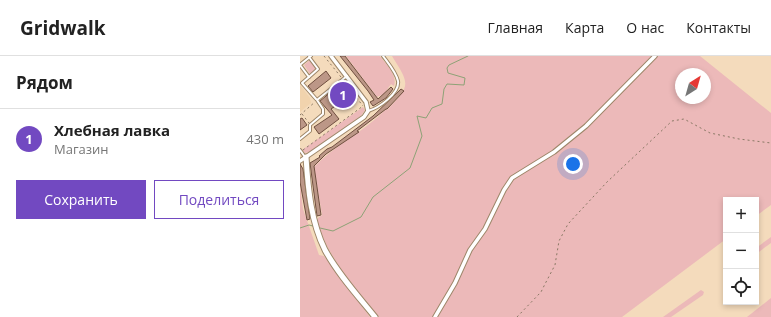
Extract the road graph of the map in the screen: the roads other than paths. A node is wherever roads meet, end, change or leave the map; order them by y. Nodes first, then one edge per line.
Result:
1 (331, 56) edge
2 (383, 56) edge
3 (655, 56) edge
4 (310, 57) edge
5 (347, 76) junction
6 (309, 77) junction
7 (317, 100) junction
8 (368, 112) junction
9 (300, 139) edge
10 (300, 151) edge
11 (306, 157) junction
12 (300, 160) edge
13 (375, 317) edge
14 (435, 317) edge

1 - 5 street
2 - 8 lane
3 - 14 street
4 - 6 lane
4 - 6 lane
5 - 7 lane
5 - 8 street
6 - 7 lane
7 - 9 lane
8 - 11 street
10 - 11 lane
11 - 12 street
11 - 13 street

